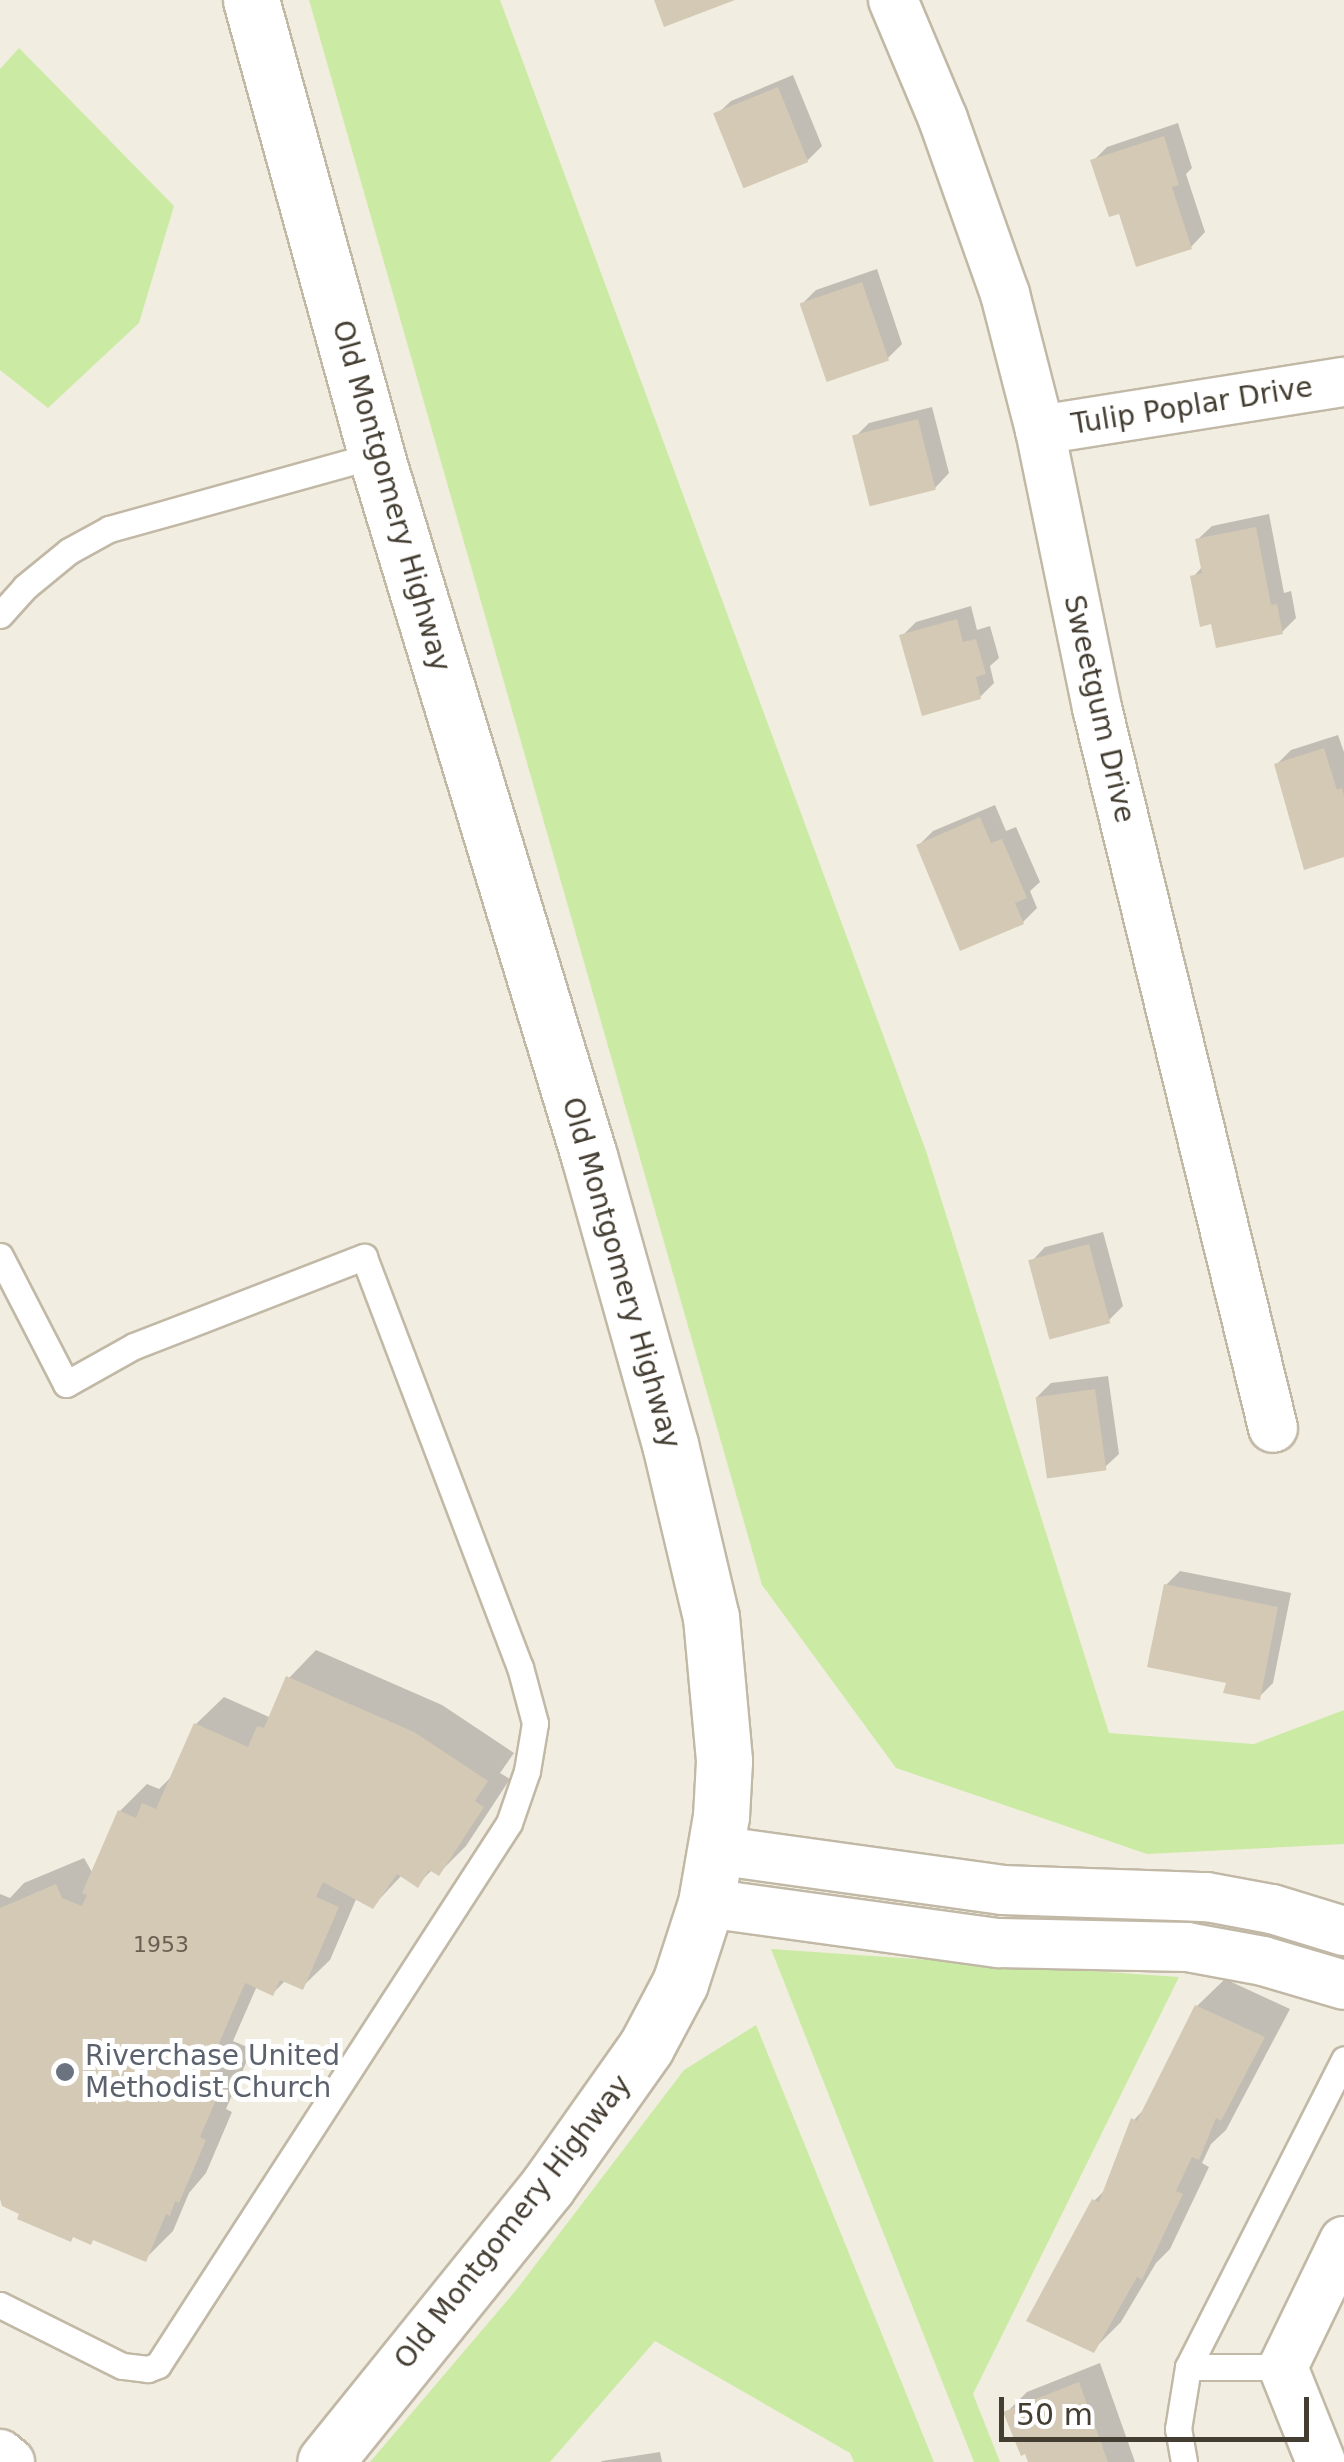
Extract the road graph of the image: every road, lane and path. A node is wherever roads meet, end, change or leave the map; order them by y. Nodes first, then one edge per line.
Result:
1 (252, 0) edge
2 (892, 0) edge
3 (1344, 382) edge
4 (1040, 430) junction
5 (376, 455) junction
6 (0, 615) edge
7 (0, 1256) edge
8 (1273, 1428) dead end
9 (715, 1850) junction
10 (706, 1903) junction
11 (1344, 1930) edge
12 (1344, 1985) edge
13 (1344, 2059) edge
14 (1344, 2241) edge
15 (0, 2305) edge
16 (1188, 2367) junction
17 (1283, 2367) junction
18 (0, 2454) edge
19 (10, 2462) edge
20 (325, 2462) edge
21 (1184, 2462) edge
22 (1320, 2462) edge

1 - 5 street, Old Montgomery Highway
2 - 4 street, Sweetgum Drive
3 - 4 street, Tulip Poplar Drive
4 - 8 street, Sweetgum Drive
5 - 6 lane
5 - 9 street, Old Montgomery Highway
7 - 15 lane
9 - 10 street, Old Montgomery Highway
9 - 11 street
10 - 12 street
10 - 20 street, Old Montgomery Highway
13 - 16 lane
14 - 17 street
16 - 17 lane
16 - 21 lane
17 - 22 street
18 - 19 street

